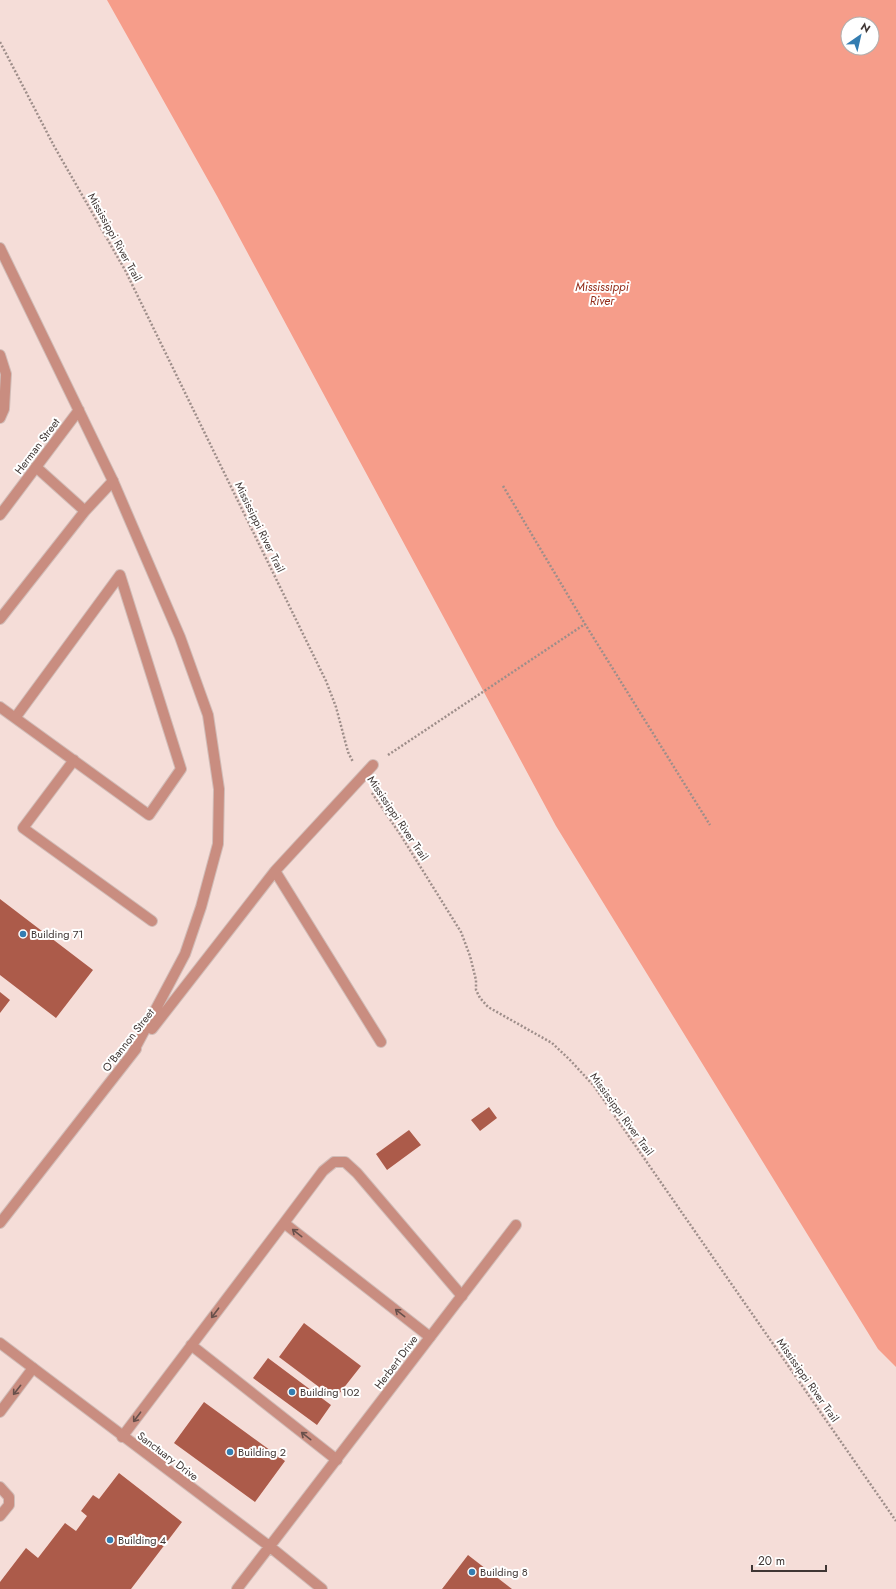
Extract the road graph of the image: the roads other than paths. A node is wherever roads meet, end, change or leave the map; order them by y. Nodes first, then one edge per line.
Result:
1 (0, 248) edge
2 (0, 355) edge
3 (79, 410) junction
4 (0, 418) edge
5 (36, 467) junction
6 (113, 481) junction
7 (85, 511) junction
8 (0, 515) edge
9 (0, 618) edge
10 (0, 707) edge
11 (15, 718) junction
12 (74, 760) junction
13 (373, 765) road end
14 (274, 871) junction
15 (152, 921) dead end
16 (381, 1042) dead end
17 (132, 1054) junction
18 (0, 1223) edge
19 (284, 1223) junction
20 (516, 1225) dead end
21 (462, 1296) junction
22 (430, 1337) junction
23 (0, 1343) edge
24 (191, 1345) junction
25 (33, 1368) junction
26 (0, 1412) edge
27 (122, 1437) junction
28 (337, 1460) junction
29 (0, 1487) edge
30 (0, 1516) edge
31 (269, 1546) junction
32 (237, 1589) edge
33 (322, 1589) edge

1 - 3 street
2 - 4 street
3 - 5 street, Herman Street
3 - 6 street
5 - 7 street
5 - 8 street, Herman Street
6 - 7 street
6 - 17 street
7 - 9 street
10 - 11 street
11 - 12 street
11 - 12 street
12 - 15 street
13 - 14 street, O'Bannon Street
14 - 16 street
14 - 17 street, O'Bannon Street
17 - 18 street, O'Bannon Street
19 - 21 street
22 -> 19 street
19 -> 24 street
20 - 21 street, Herbert Drive
21 - 22 street, Herbert Drive
22 - 28 street, Herbert Drive
23 - 25 street, Sanctuary Drive
24 -> 27 street
28 -> 24 street
25 -> 26 street
25 - 27 street, Sanctuary Drive
27 - 31 street, Sanctuary Drive
28 - 31 street, Herbert Drive
29 - 30 street
31 - 32 street, Herbert Drive
31 - 33 street, Sanctuary Drive

